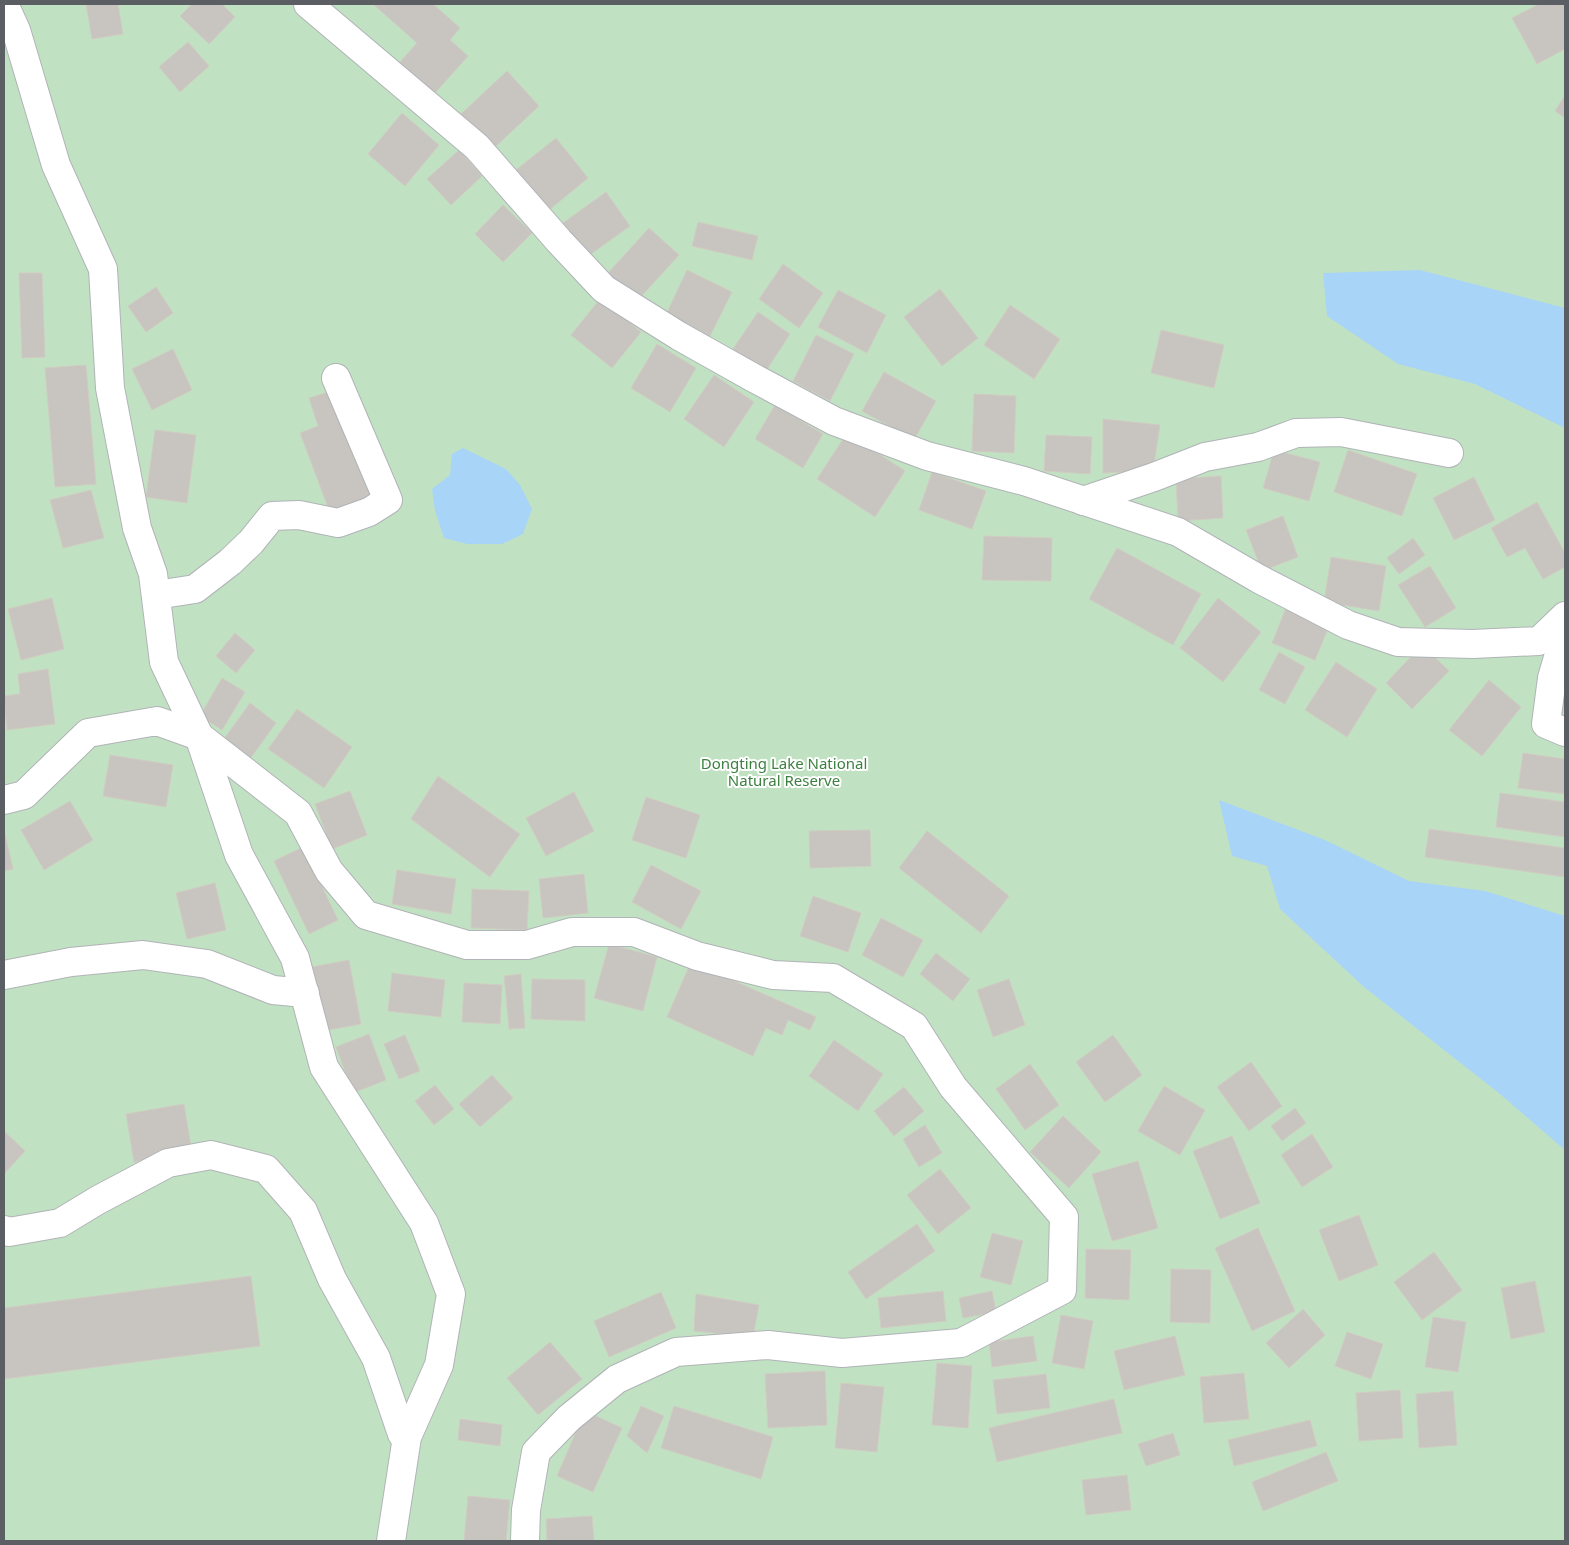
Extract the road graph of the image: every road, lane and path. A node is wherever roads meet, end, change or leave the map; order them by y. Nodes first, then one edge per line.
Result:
1 (4, 4) edge
2 (308, 4) edge
3 (336, 378) dead end
4 (1449, 454) dead end
5 (1083, 501) junction
6 (156, 595) junction
7 (1565, 616) edge
8 (1565, 634) edge
9 (1565, 732) edge
10 (199, 736) junction
11 (4, 800) edge
12 (4, 975) edge
13 (305, 993) junction
14 (4, 1230) edge
15 (402, 1434) dead end
16 (391, 1541) edge
17 (525, 1541) edge

1 - 6 street
2 - 5 street
3 - 6 street
4 - 5 street
5 - 7 street
6 - 10 street
8 - 9 street
10 - 11 street
10 - 13 street
10 - 17 street
12 - 13 street
13 - 16 street
14 - 15 street

